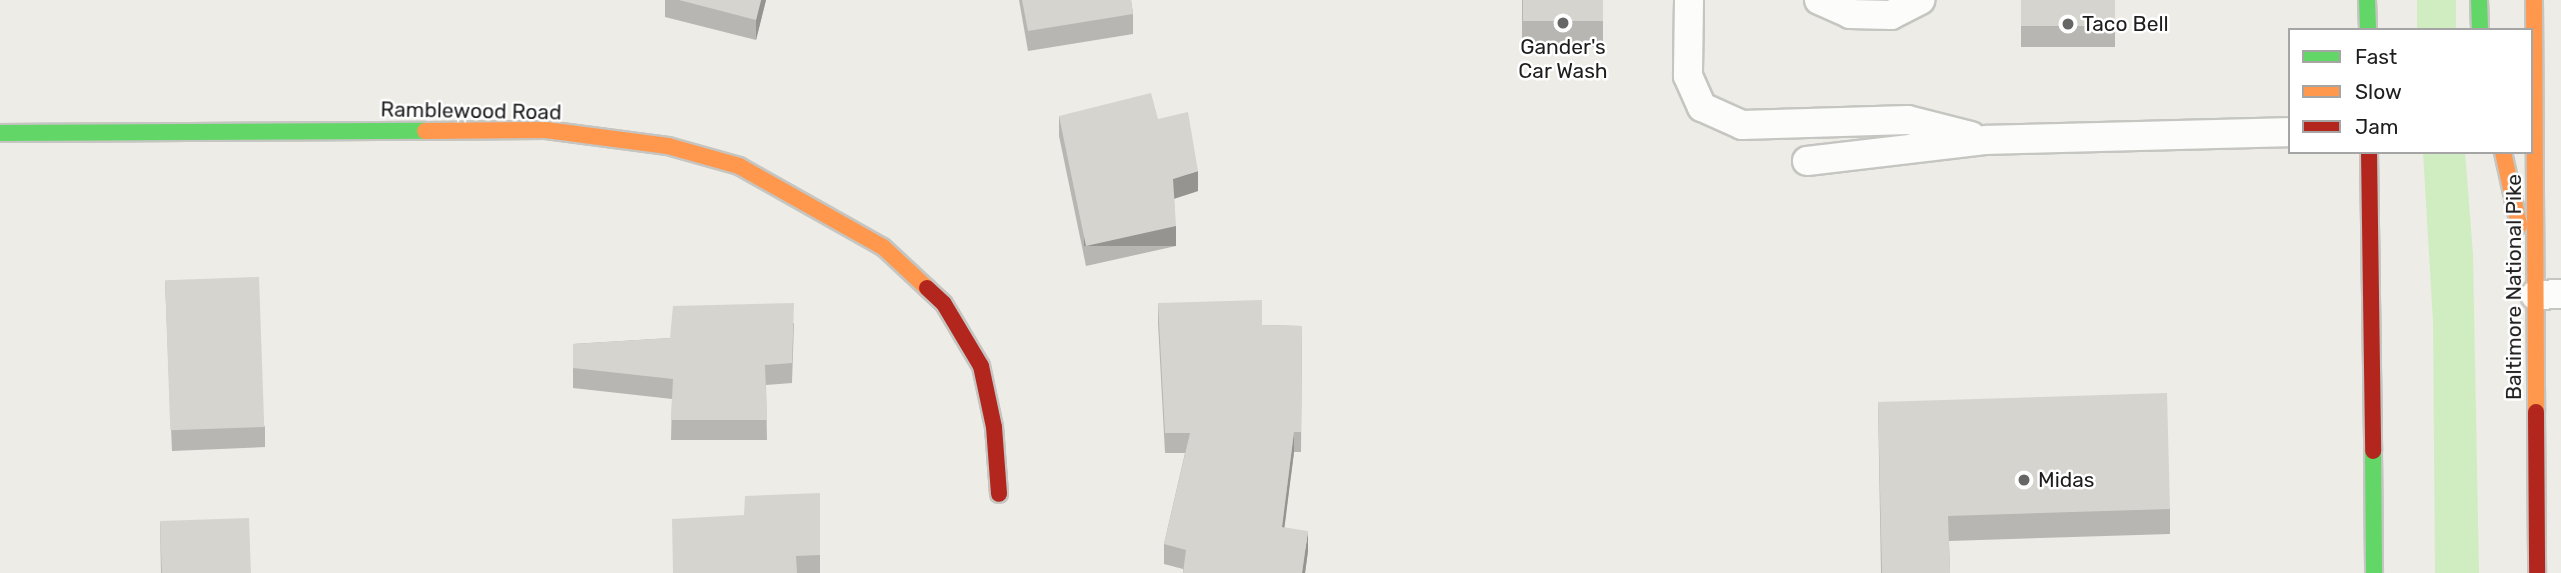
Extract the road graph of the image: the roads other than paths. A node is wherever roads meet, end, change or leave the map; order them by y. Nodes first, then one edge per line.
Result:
1 (1689, 0) edge
2 (1819, 0) edge
3 (1920, 0) edge
4 (2368, 0) edge
5 (2479, 0) edge
6 (2534, 0) edge
7 (2368, 28) edge
8 (2480, 28) edge
9 (2288, 132) edge
10 (0, 133) edge
11 (1987, 140) junction
12 (2369, 154) edge
13 (2504, 154) edge
14 (1807, 161) dead end
15 (2548, 295) edge
16 (999, 494) dead end
17 (2374, 573) edge
18 (2537, 573) edge

1 - 11 lane
2 - 3 lane
4 - 7 main road
5 - 8 main road
6 - 15 main road, Baltimore National Pike
9 - 11 lane
10 - 16 main road, Ramblewood Road
11 - 14 lane
12 - 17 main road
13 - 15 main road
15 - 18 main road, Baltimore National Pike

